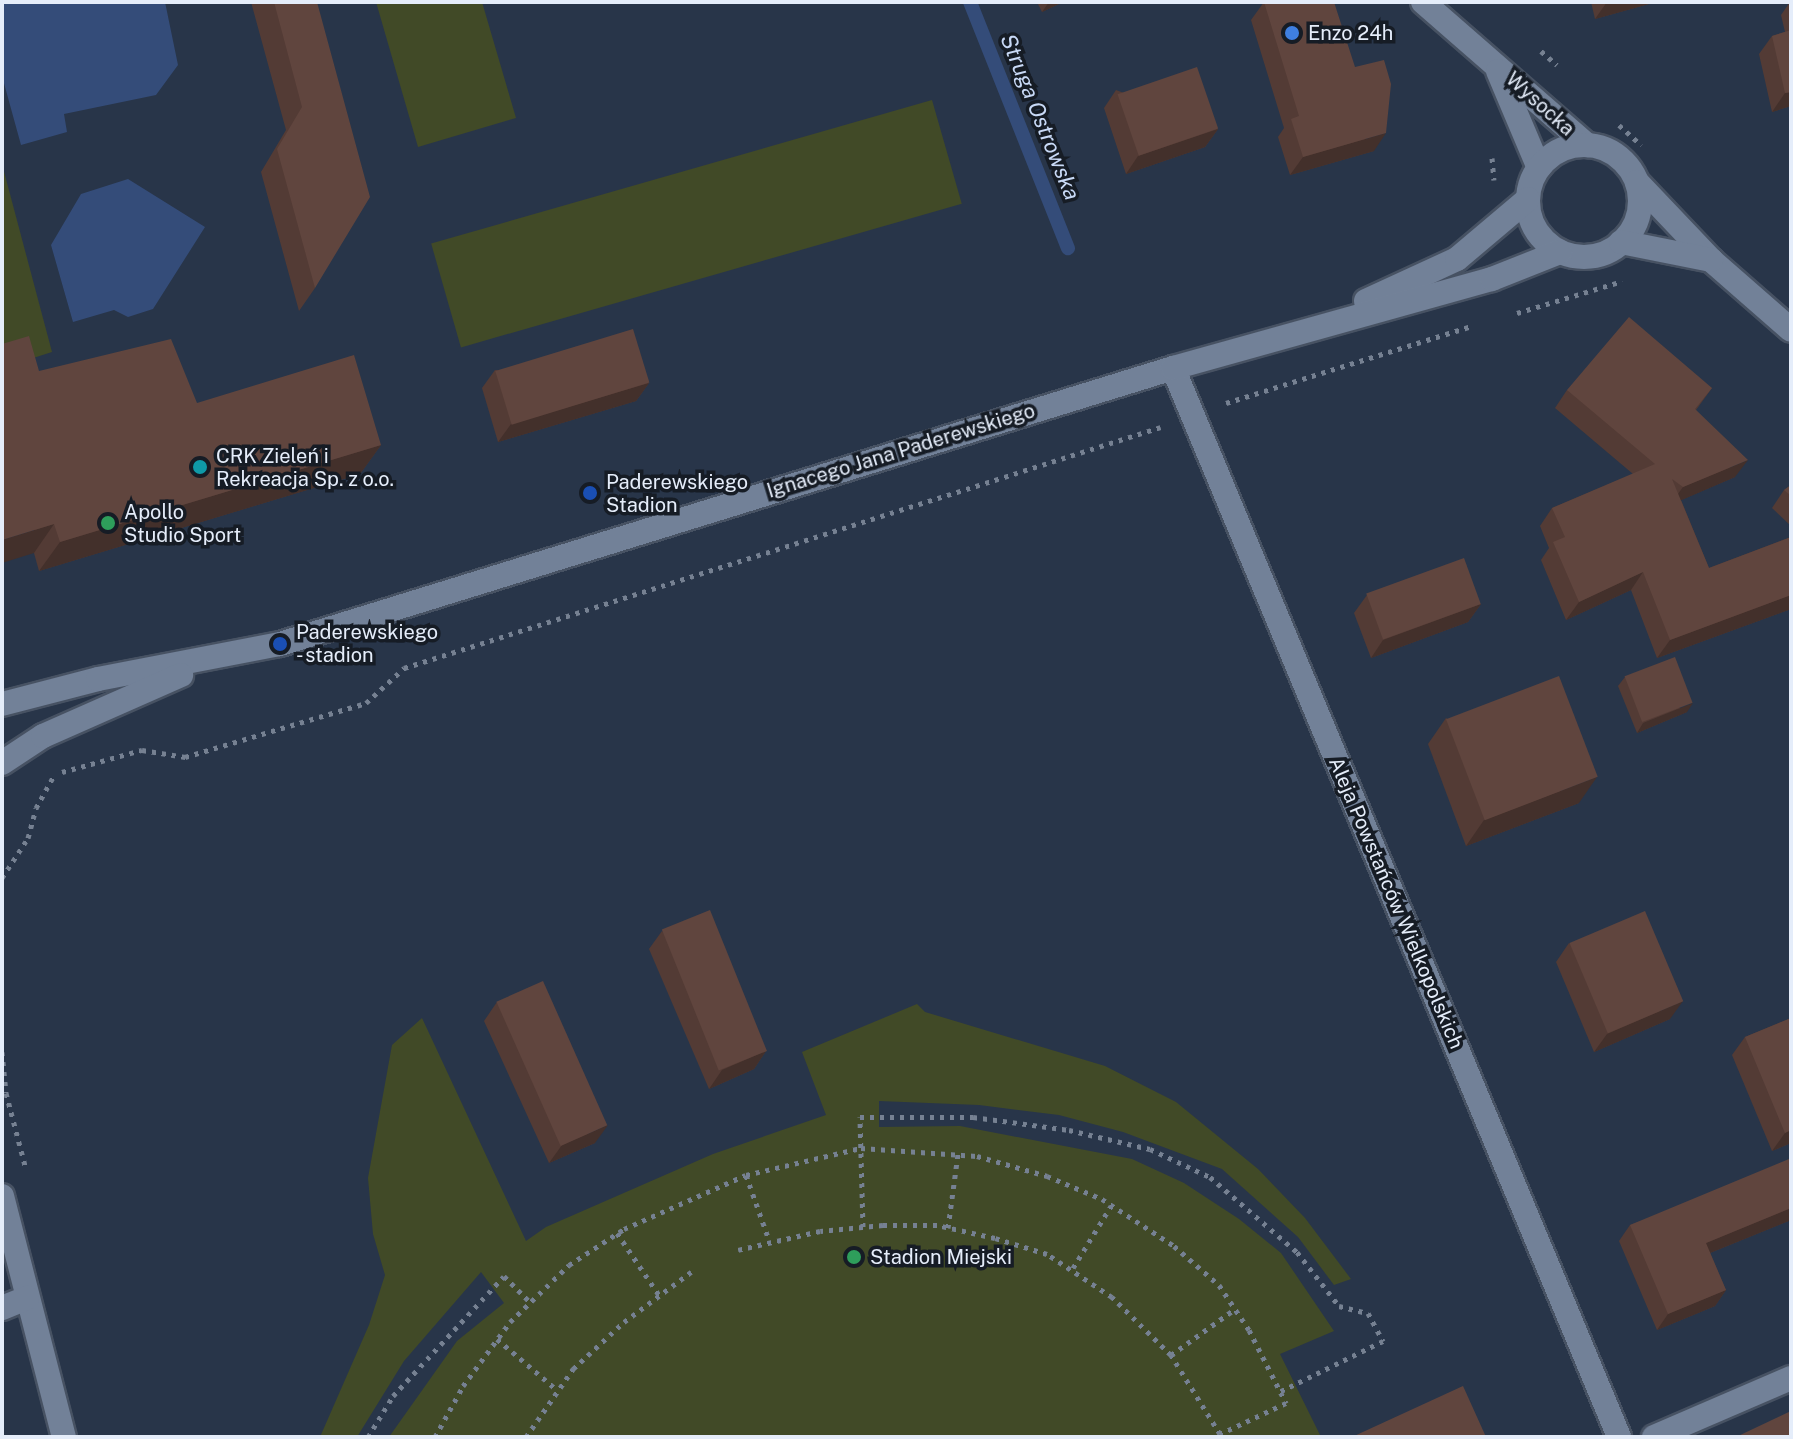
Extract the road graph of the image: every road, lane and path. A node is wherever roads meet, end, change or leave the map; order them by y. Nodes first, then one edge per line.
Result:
1 (1423, 2) edge
2 (1494, 62) junction
3 (1587, 145) junction
4 (1539, 168) junction
5 (1637, 182) junction
6 (1528, 199) junction
7 (1621, 242) junction
8 (1560, 252) junction
9 (1711, 260) junction
10 (1629, 280) dead end
11 (1502, 317) dead end
12 (1477, 325) dead end
13 (1302, 330) junction
14 (1791, 330) edge
15 (1173, 368) junction
16 (1219, 405) dead end
17 (1164, 426) dead end
18 (224, 656) junction
19 (2, 704) edge
20 (2, 763) edge
21 (2, 878) edge
22 (861, 1148) junction
23 (958, 1154) junction
24 (746, 1175) junction
25 (2, 1196) edge
26 (1111, 1206) junction
27 (863, 1227) junction
28 (948, 1228) junction
29 (617, 1233) junction
30 (769, 1240) junction
31 (738, 1250) dead end
32 (1073, 1268) junction
33 (691, 1272) dead end
34 (659, 1295) junction
35 (27, 1298) junction
36 (530, 1302) junction
37 (2, 1308) edge
38 (1235, 1309) junction
39 (497, 1339) junction
40 (1171, 1355) junction
41 (1791, 1378) edge
42 (556, 1389) junction
43 (1281, 1391) junction
44 (64, 1437) edge
45 (368, 1437) edge
46 (435, 1437) edge
47 (526, 1437) edge
48 (1619, 1437) edge
49 (1654, 1437) edge

1 - 2 street, Wysocka
2 - 3 street, Wysocka
2 - 4 street, Wysocka
3 - 4 street
3 - 5 street
4 - 6 street
5 - 7 street
5 - 9 street
6 - 8 street
6 - 13 street, Ignacego Jana Paderewskiego
7 - 8 street
7 - 9 street
8 - 13 street, Ignacego Jana Paderewskiego
9 - 14 street
10 - 11 path
12 - 16 path
13 - 15 street, Ignacego Jana Paderewskiego
15 - 18 street, Ignacego Jana Paderewskiego
15 - 48 street, Aleja Powstańców Wielkopolskich
17 - 21 path
18 - 19 street
18 - 20 street
22 - 23 path
22 - 24 path
22 - 27 path
22 - 43 path
23 - 26 path
23 - 28 path
24 - 29 path
24 - 30 path
25 - 35 street
26 - 32 path
26 - 38 path
27 - 28 path
27 - 30 path
28 - 32 path
29 - 34 path
29 - 36 path
30 - 31 path
32 - 40 path
33 - 34 path
34 - 42 path
35 - 37 street
35 - 44 street
36 - 39 path
36 - 45 path
38 - 40 path
38 - 43 path
39 - 42 path
39 - 46 path
40 - 43 path
41 - 49 street
42 - 47 path

